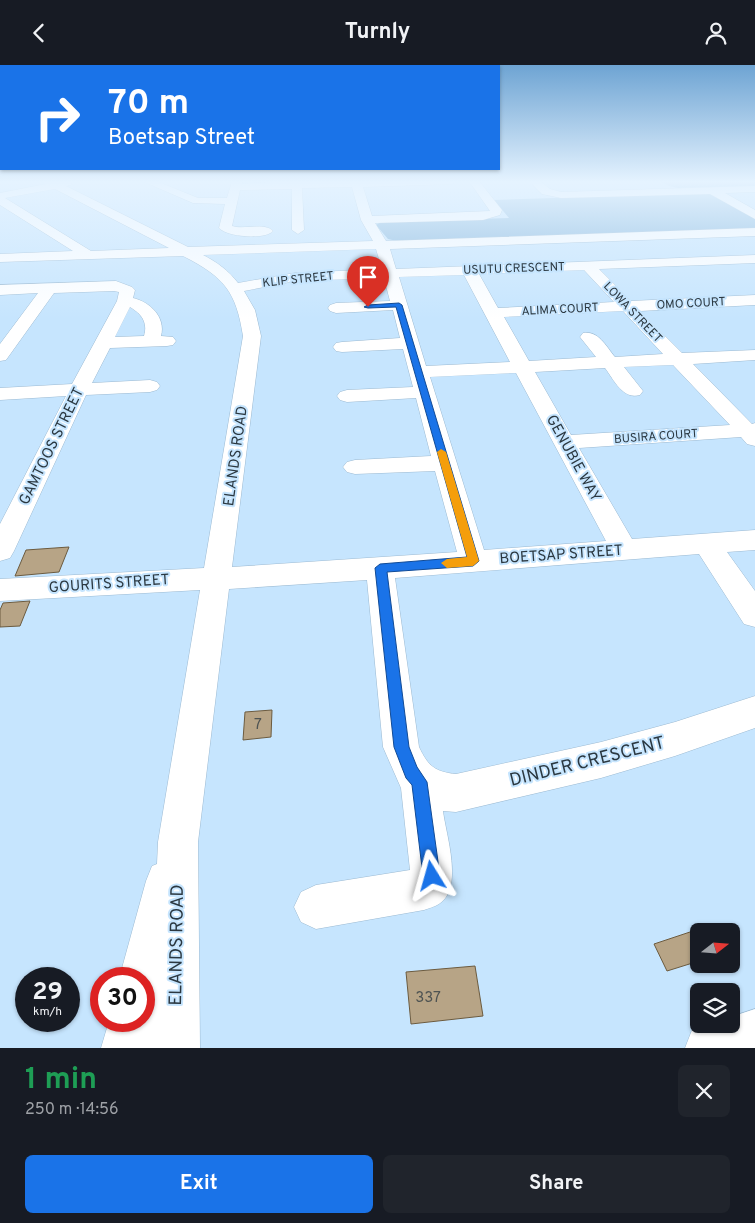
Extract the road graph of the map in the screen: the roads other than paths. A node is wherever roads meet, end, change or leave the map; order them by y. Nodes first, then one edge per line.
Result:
1 (43, 227) edge
2 (143, 227) edge
3 (226, 227) edge
4 (293, 227) edge
5 (358, 227) edge
6 (371, 227) edge
7 (353, 228) dead end
8 (755, 232) edge
9 (382, 245) junction
10 (188, 251) junction
11 (88, 255) junction
12 (0, 258) edge
13 (755, 259) edge
14 (702, 261) junction
15 (639, 263) junction
16 (587, 265) junction
17 (469, 269) junction
18 (390, 273) junction
19 (725, 277) dead end
20 (658, 279) dead end
21 (50, 288) junction
22 (236, 288) junction
23 (740, 289) dead end
24 (0, 290) edge
25 (755, 300) edge
26 (125, 301) junction
27 (399, 305) junction
28 (627, 306) junction
29 (336, 308) dead end
30 (493, 313) junction
31 (589, 337) dead end
32 (104, 343) junction
33 (410, 343) junction
34 (342, 347) dead end
35 (755, 355) edge
36 (0, 357) edge
37 (678, 359) junction
38 (609, 362) junction
39 (523, 367) junction
40 (418, 372) junction
41 (150, 386) dead end
42 (78, 390) junction
43 (633, 391) dead end
44 (424, 392) junction
45 (0, 394) edge
46 (347, 396) dead end
47 (752, 433) edge
48 (565, 442) junction
49 (445, 463) junction
50 (354, 467) dead end
51 (755, 540) edge
52 (706, 543) junction
53 (624, 550) junction
54 (0, 551) edge
55 (473, 561) junction
56 (380, 568) junction
57 (218, 578) junction
58 (0, 590) edge
59 (755, 615) edge
60 (755, 712) edge
61 (419, 782) junction
62 (178, 842) junction
63 (316, 907) dead end
64 (145, 967) edge
65 (130, 1032) edge
66 (755, 1034) edge
67 (126, 1048) edge
68 (175, 1048) edge
69 (710, 1048) edge

1 - 11 street
2 - 10 street, ELANDS ROAD
3 - 4 street
5 - 7 street
6 - 9 street
8 - 9 street
9 - 10 street
9 - 18 street
10 - 11 street
10 - 22 street, ELANDS ROAD
11 - 12 street
13 - 14 street, USUTU CRESCENT
14 - 15 street, USUTU CRESCENT
14 - 19 street
15 - 16 street, USUTU CRESCENT
15 - 20 street
16 - 17 street, USUTU CRESCENT
16 - 28 street, LOWA STREET
17 - 18 street, USUTU CRESCENT
17 - 30 street, GENUBIE WAY
18 - 22 street, KLIP STREET
18 - 27 street
21 - 24 street
21 - 26 street
21 - 36 street
22 - 57 street, ELANDS ROAD
23 - 25 street
25 - 28 street, OMO COURT
26 - 32 street, GAMTOOS STREET
26 - 32 street
27 - 29 street
27 - 33 street
28 - 30 street, ALIMA COURT
28 - 37 street, LOWA STREET
30 - 39 street, GENUBIE WAY
31 - 38 street
32 - 42 street, GAMTOOS STREET
33 - 34 street
33 - 40 street
35 - 37 street
37 - 38 street
37 - 47 street, BUSIRA COURT
38 - 39 street
38 - 43 street
39 - 40 street
39 - 48 street, GENUBIE WAY
40 - 44 street
41 - 42 street
42 - 45 street
42 - 54 street, GAMTOOS STREET
44 - 46 street
44 - 49 street
47 - 48 street, BUSIRA COURT
48 - 53 street, GENUBIE WAY
49 - 50 street
49 - 55 street
51 - 52 street, BOETSAP STREET
52 - 53 street, BOETSAP STREET
52 - 59 street
53 - 55 street, BOETSAP STREET
55 - 56 street, BOETSAP STREET
56 - 57 street, BOETSAP STREET
56 - 61 street
57 - 58 street, GOURITS STREET
57 - 62 street, ELANDS ROAD
60 - 61 street, DINDER CRESCENT
61 - 63 street
62 - 64 street, ELANDS ROAD
62 - 68 street, ELANDS ROAD
65 - 67 street
66 - 69 street

